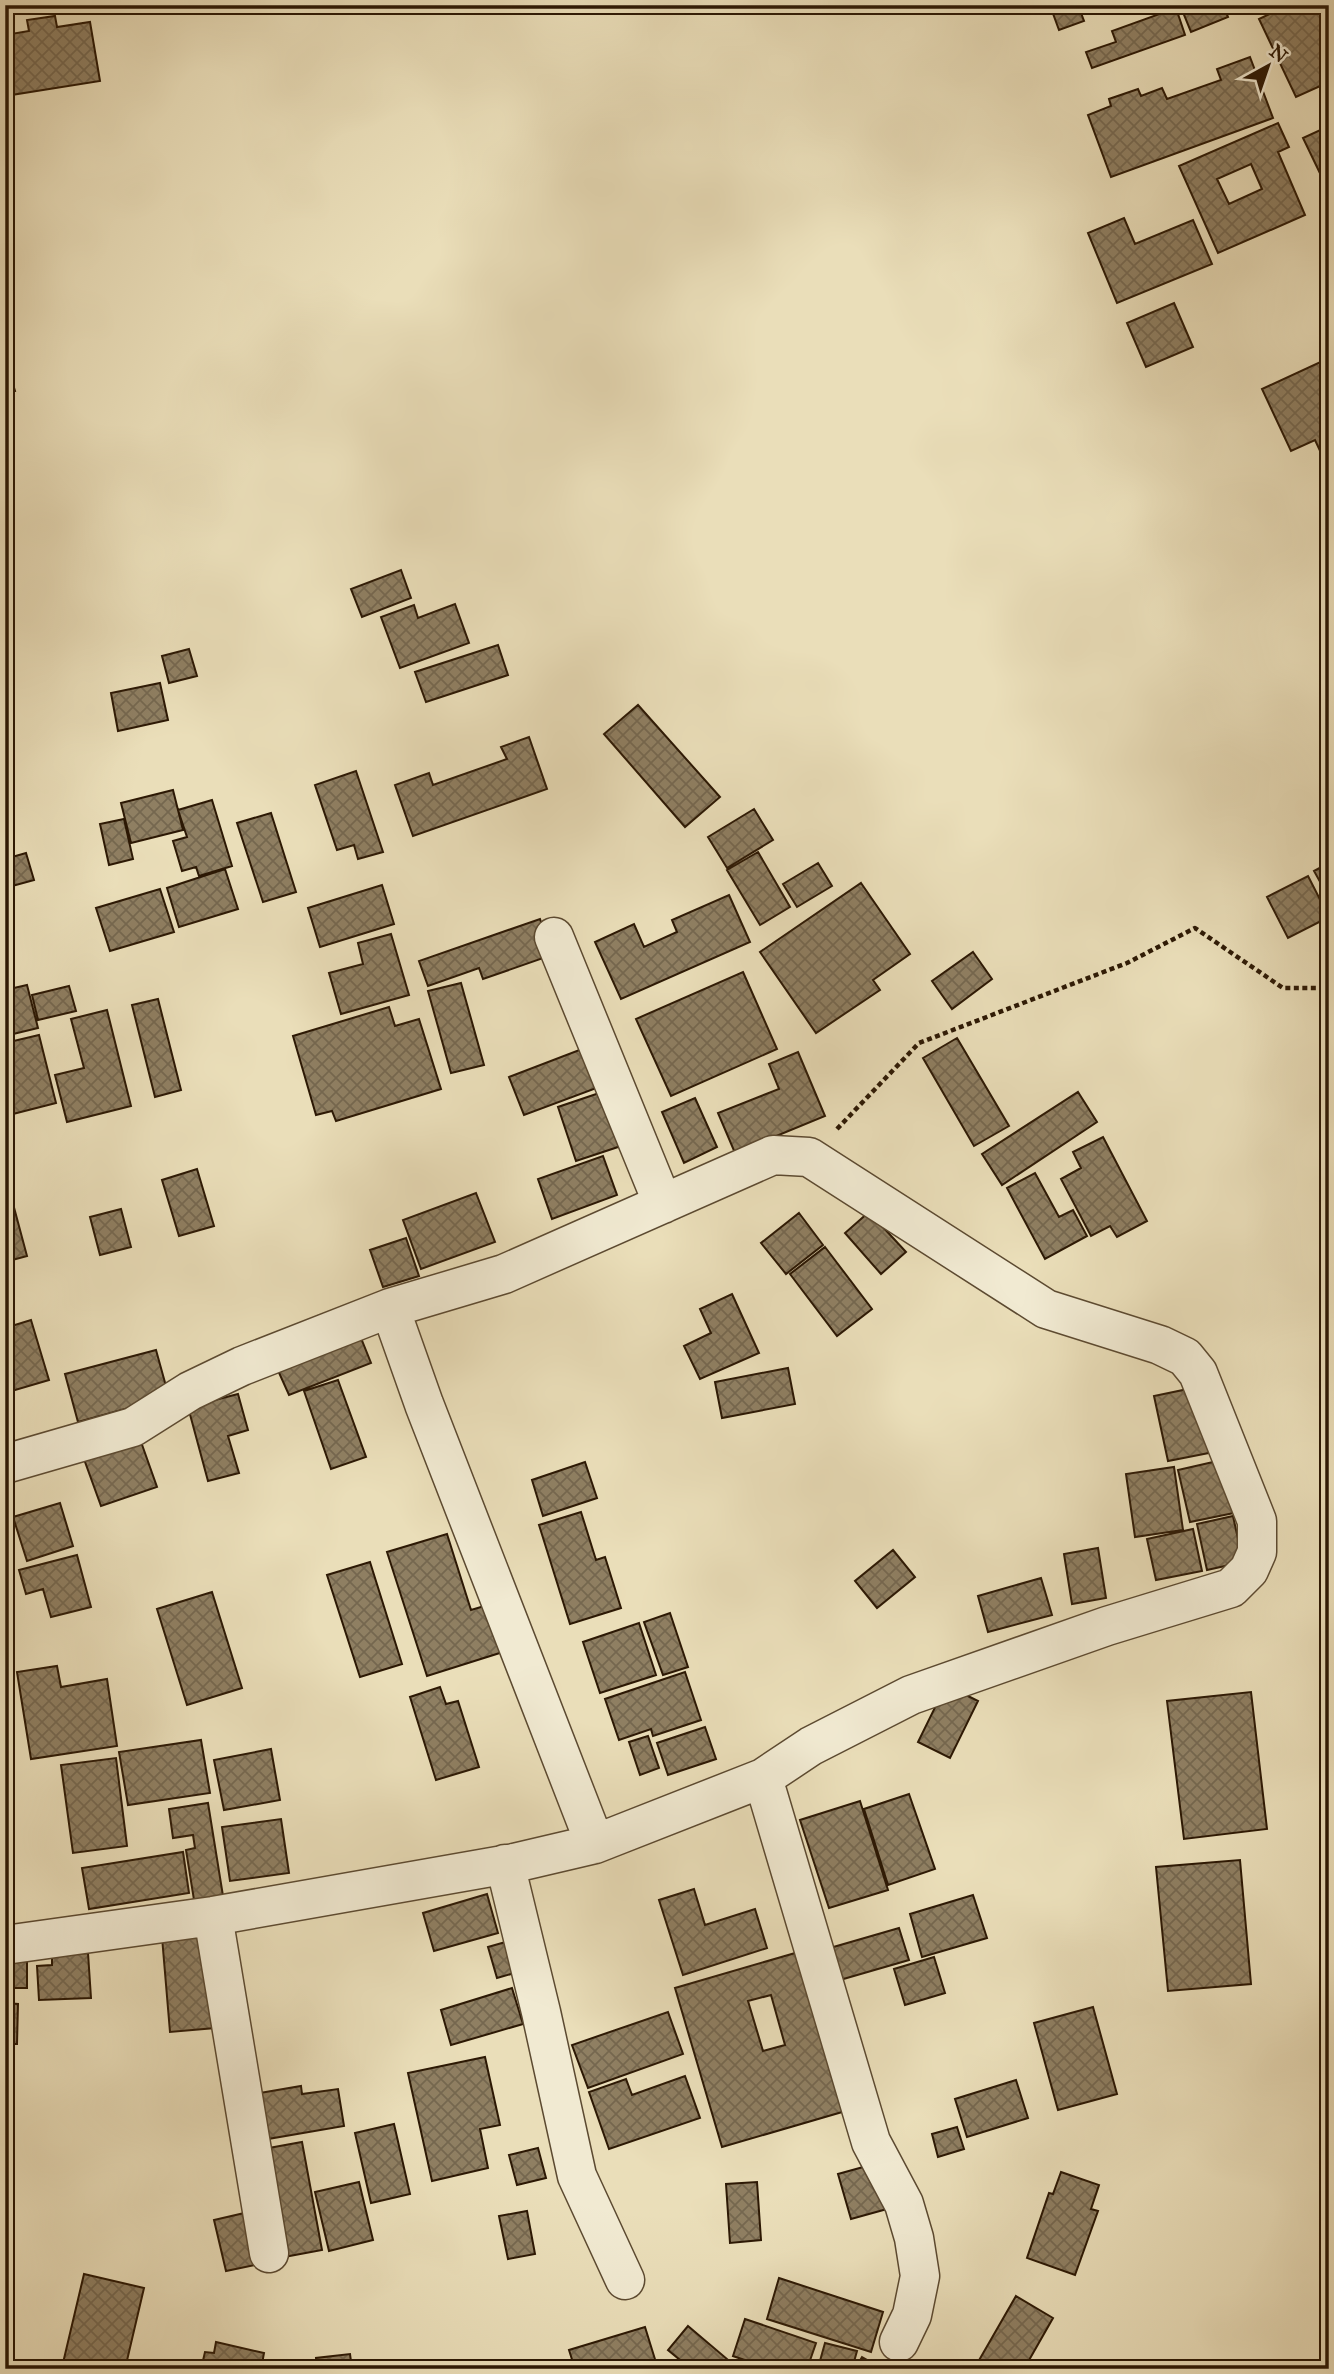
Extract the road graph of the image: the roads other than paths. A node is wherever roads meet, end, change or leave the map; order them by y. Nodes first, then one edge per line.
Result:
1 (554, 937) dead end
2 (663, 1204) junction
3 (390, 1308) junction
4 (5, 1464) edge
5 (763, 1777) junction
6 (595, 1844) junction
7 (505, 1864) junction
8 (213, 1916) junction
9 (5, 1945) edge
10 (269, 2253) dead end
11 (625, 2280) dead end
12 (899, 2342) dead end

1 - 2 street
2 - 3 street
2 - 5 street
3 - 4 street
3 - 6 street
5 - 6 street
5 - 12 street
6 - 7 street
7 - 8 street
7 - 11 street
8 - 9 street
8 - 10 street

